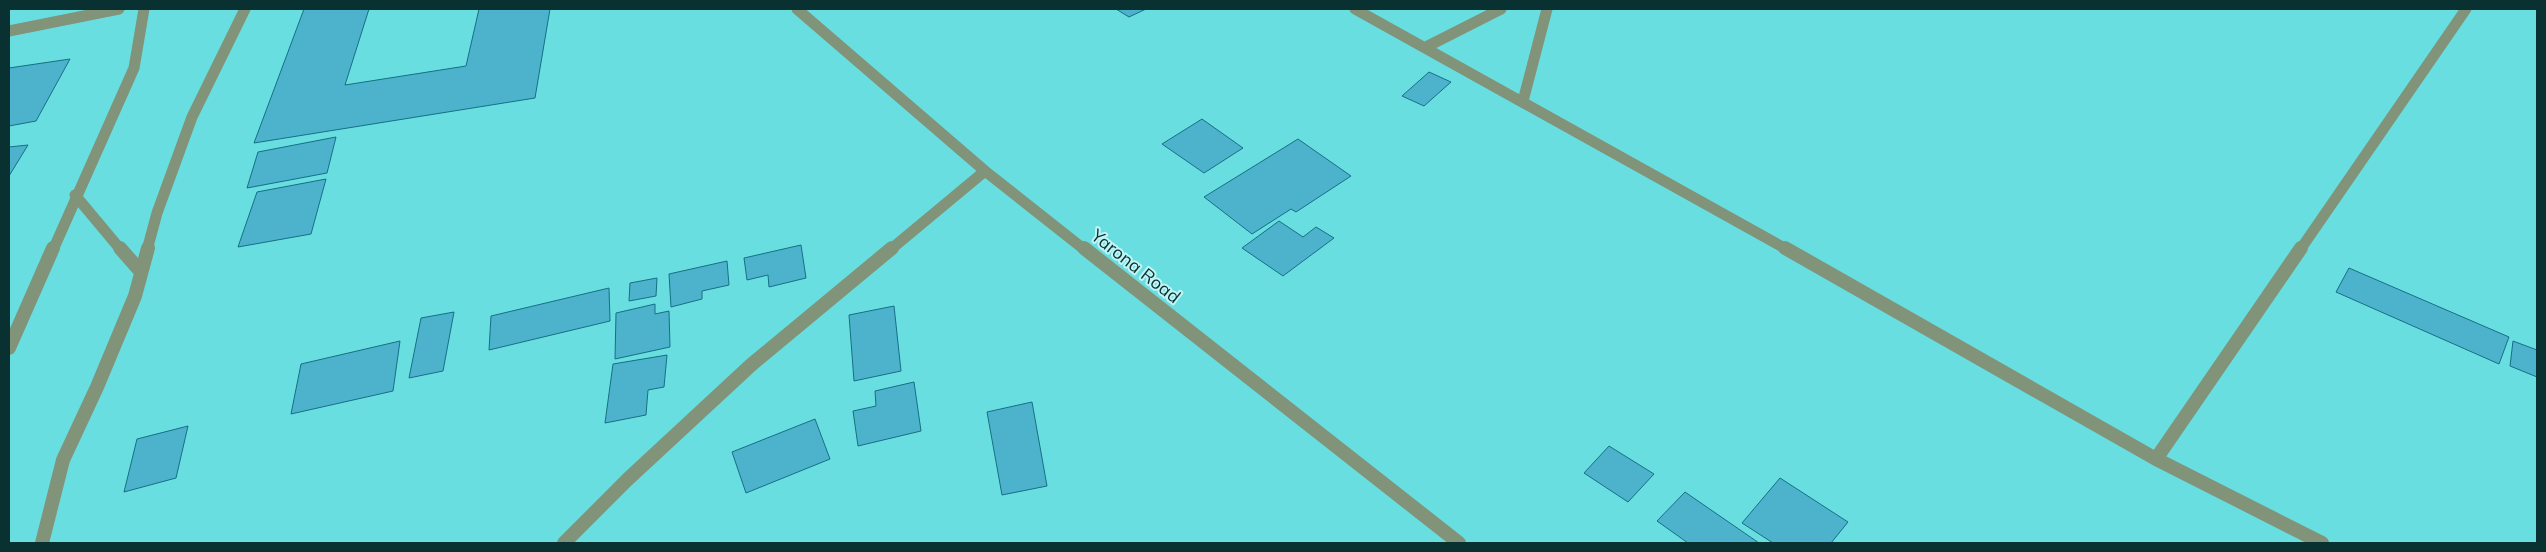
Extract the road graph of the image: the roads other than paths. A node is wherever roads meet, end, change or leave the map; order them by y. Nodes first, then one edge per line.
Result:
1 (119, 9) edge
2 (144, 9) edge
3 (245, 9) edge
4 (797, 9) edge
5 (1355, 9) edge
6 (1501, 9) edge
7 (1547, 9) edge
8 (2466, 9) edge
9 (9, 31) edge
10 (1426, 47) junction
11 (1523, 101) junction
12 (985, 170) junction
13 (76, 195) junction
14 (141, 272) junction
15 (9, 348) edge
16 (2156, 459) junction
17 (42, 543) edge
18 (564, 543) edge
19 (1460, 543) edge
20 (2322, 543) edge

1 - 9 street
2 - 13 street
3 - 14 street
4 - 12 street, Yarona Road
5 - 10 street
6 - 10 street
7 - 11 street
8 - 16 street
10 - 11 street
11 - 16 street
12 - 18 street
12 - 19 street, Yarona Road
13 - 14 street
13 - 15 street
14 - 17 street
16 - 20 street

